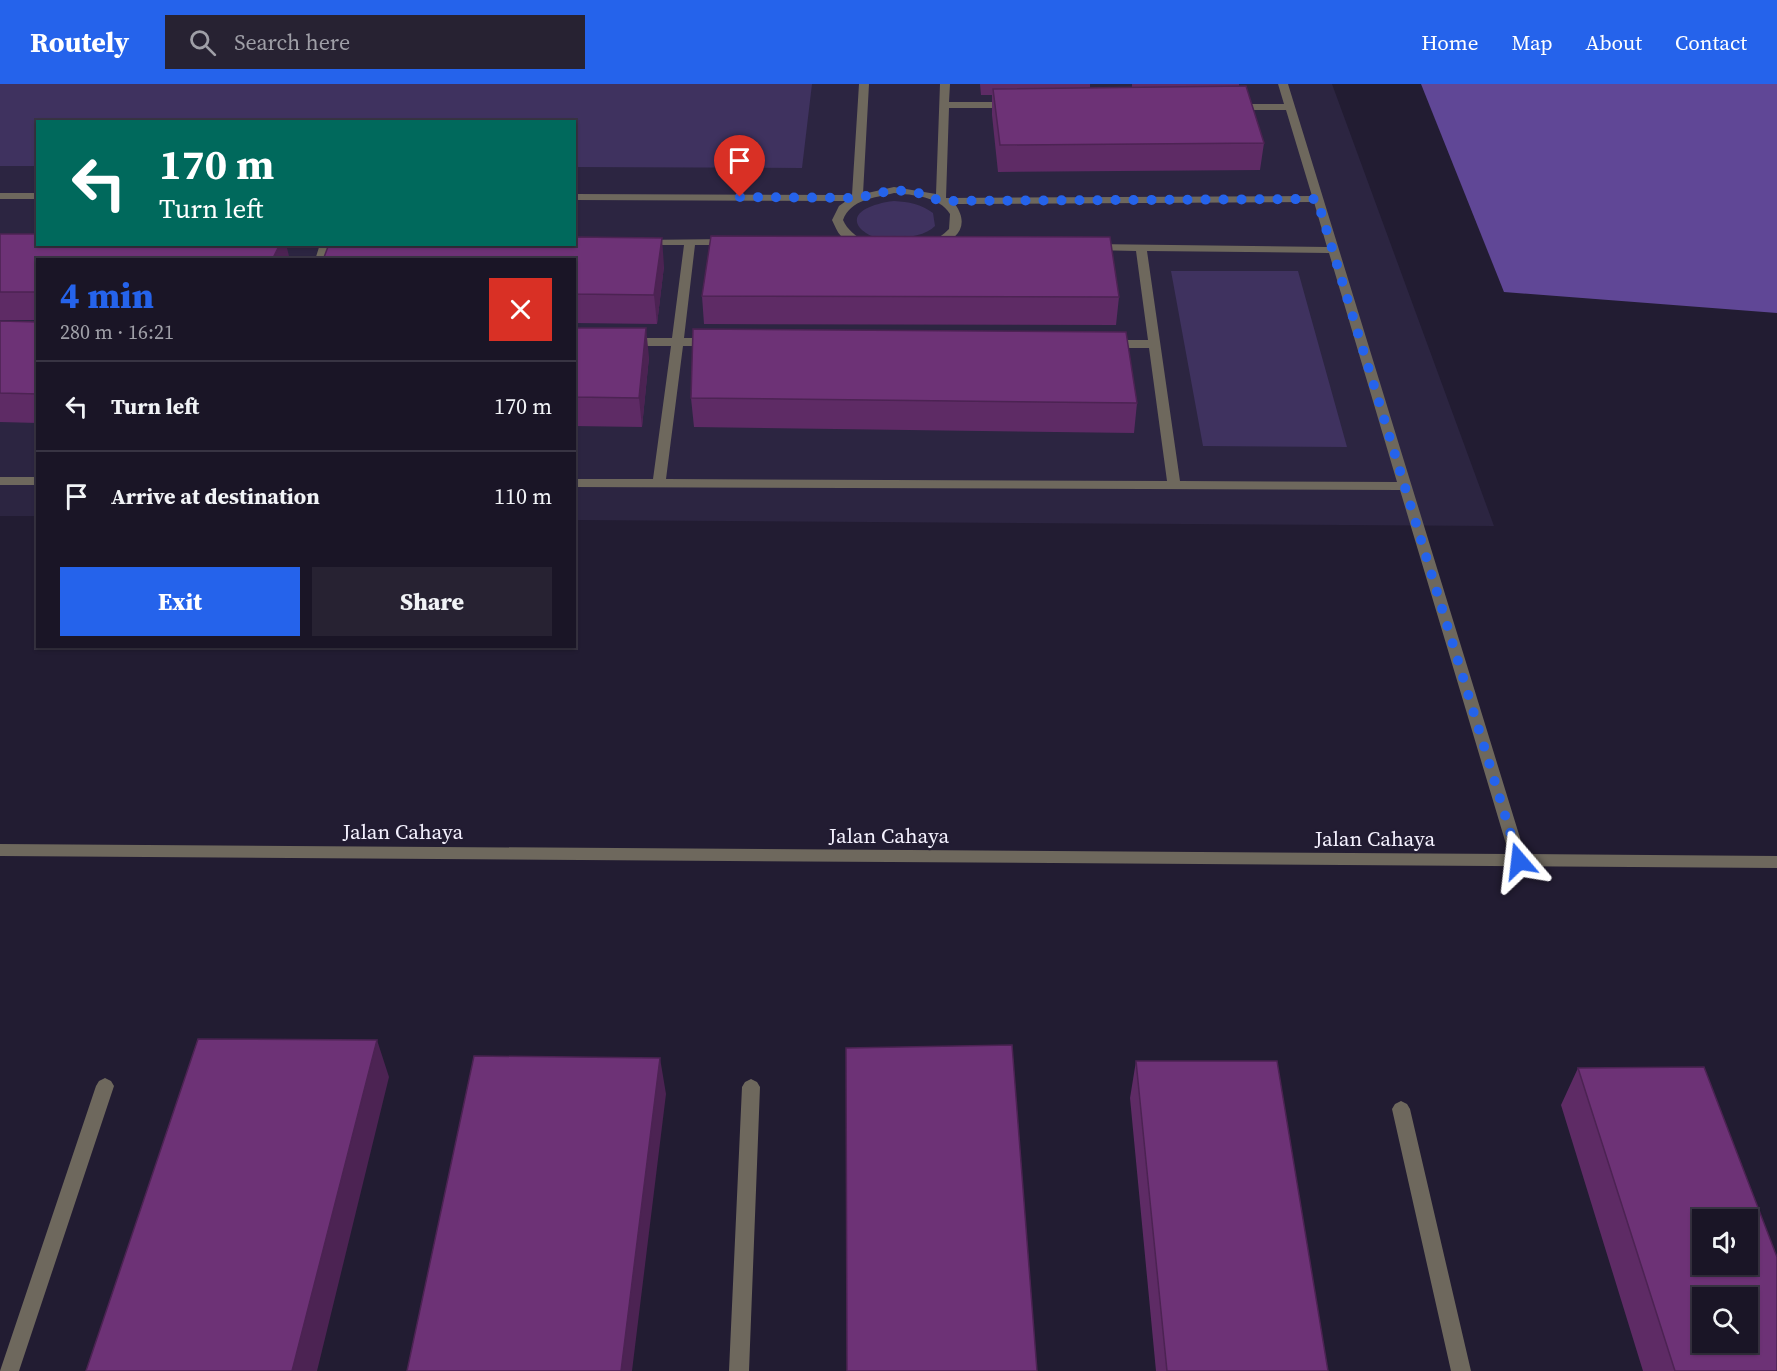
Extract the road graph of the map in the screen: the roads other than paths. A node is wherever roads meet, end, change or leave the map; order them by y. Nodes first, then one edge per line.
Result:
1 (864, 84) edge
2 (945, 84) edge
3 (1283, 84) edge
4 (945, 105) junction
5 (1024, 105) edge
6 (1220, 106) edge
7 (1290, 107) junction
8 (0, 196) edge
9 (36, 196) edge
10 (576, 197) edge
11 (857, 198) junction
12 (1317, 199) junction
13 (941, 201) junction
14 (632, 242) edge
15 (690, 242) junction
16 (736, 242) edge
17 (829, 242) edge
18 (852, 242) junction
19 (940, 243) junction
20 (964, 243) edge
21 (1082, 247) edge
22 (1141, 249) junction
23 (1332, 250) junction
24 (609, 342) edge
25 (677, 342) junction
26 (725, 342) edge
27 (1095, 344) edge
28 (1154, 344) junction
29 (0, 481) edge
30 (36, 481) edge
31 (576, 483) edge
32 (659, 484) junction
33 (1174, 486) junction
34 (1403, 486) junction
35 (0, 850) edge
36 (1519, 861) junction
37 (1777, 862) edge
38 (105, 1086) dead end
39 (751, 1088) dead end
40 (1401, 1109) dead end
41 (9, 1371) edge
42 (739, 1371) edge
43 (1461, 1371) edge

1 - 11 street
2 - 4 street
3 - 7 street
4 - 5 street
4 - 13 street
6 - 7 street
7 - 12 street
8 - 9 street
10 - 11 street
11 - 13 street
11 - 18 street
12 - 13 street
12 - 23 street
13 - 19 street
14 - 15 street
15 - 16 street
15 - 25 street
17 - 18 street
18 - 19 street
19 - 20 street
21 - 22 street
22 - 23 street
22 - 28 street
23 - 34 street
24 - 25 street
25 - 26 street
25 - 32 street
27 - 28 street
28 - 33 street
29 - 30 street
31 - 32 street
32 - 33 street
33 - 34 street
34 - 36 street
35 - 36 street, Jalan Cahaya
36 - 37 street, Jalan Cahaya
38 - 41 street
39 - 42 street
40 - 43 street

